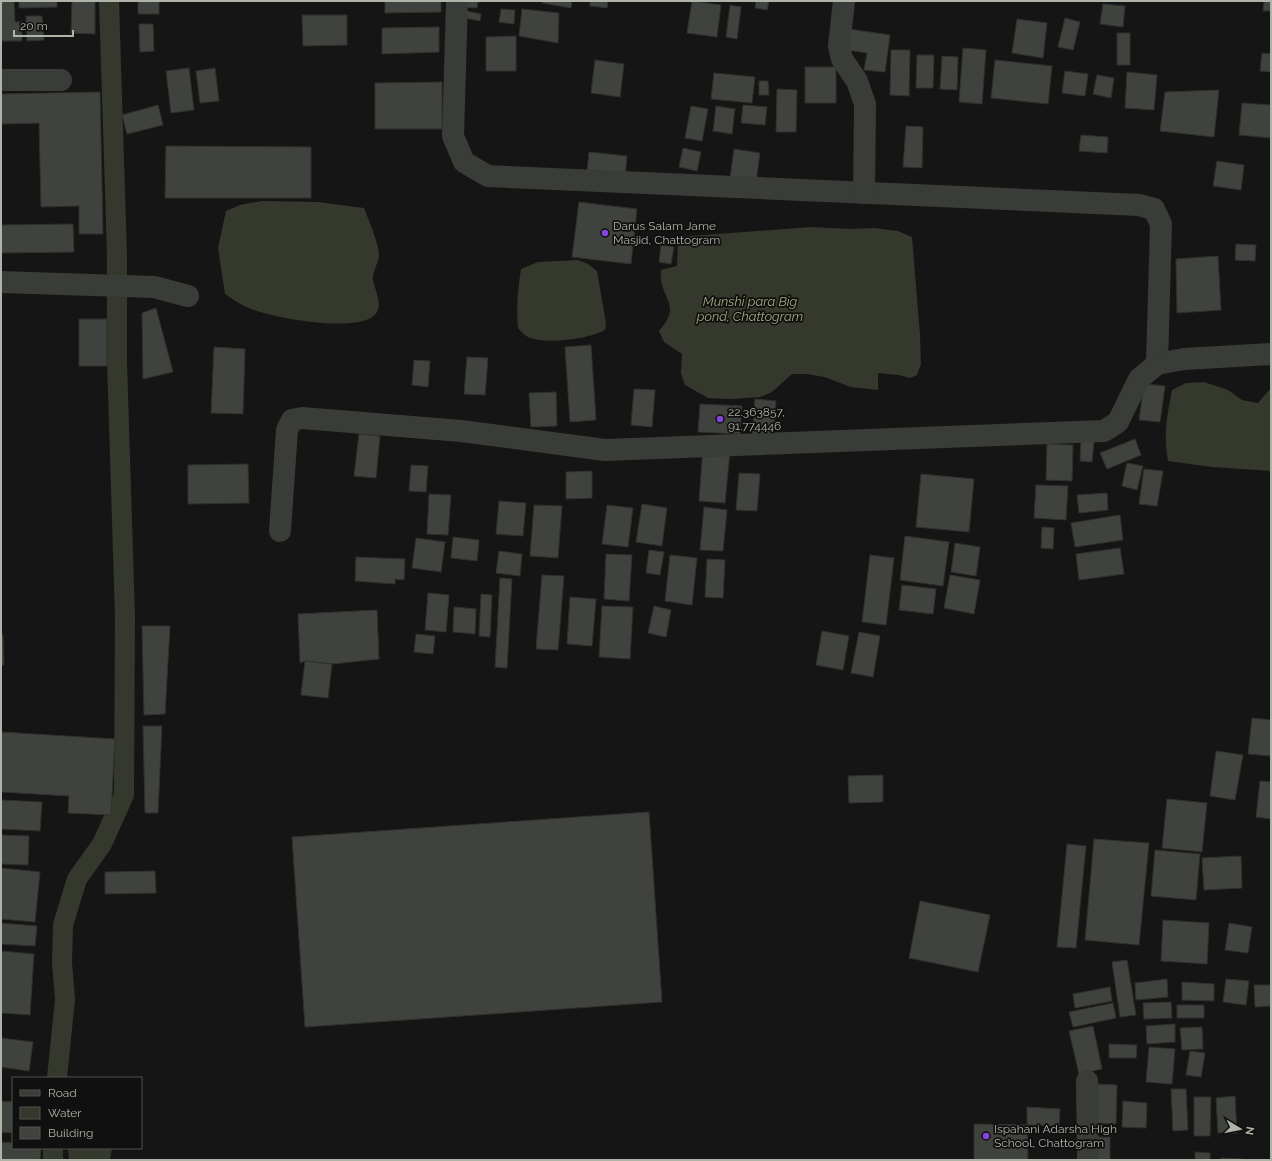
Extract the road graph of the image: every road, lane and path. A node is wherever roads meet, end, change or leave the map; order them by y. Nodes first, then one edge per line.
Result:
1 (457, 1) edge
2 (844, 1) edge
3 (1, 80) edge
4 (61, 80) dead end
5 (864, 192) junction
6 (1, 282) edge
7 (188, 296) dead end
8 (1271, 354) edge
9 (1157, 364) junction
10 (280, 531) dead end
11 (1087, 1081) dead end
12 (1088, 1160) edge

1 - 5 street
2 - 5 street
3 - 4 street
5 - 9 street
6 - 7 street
8 - 9 street
9 - 10 street
11 - 12 street

